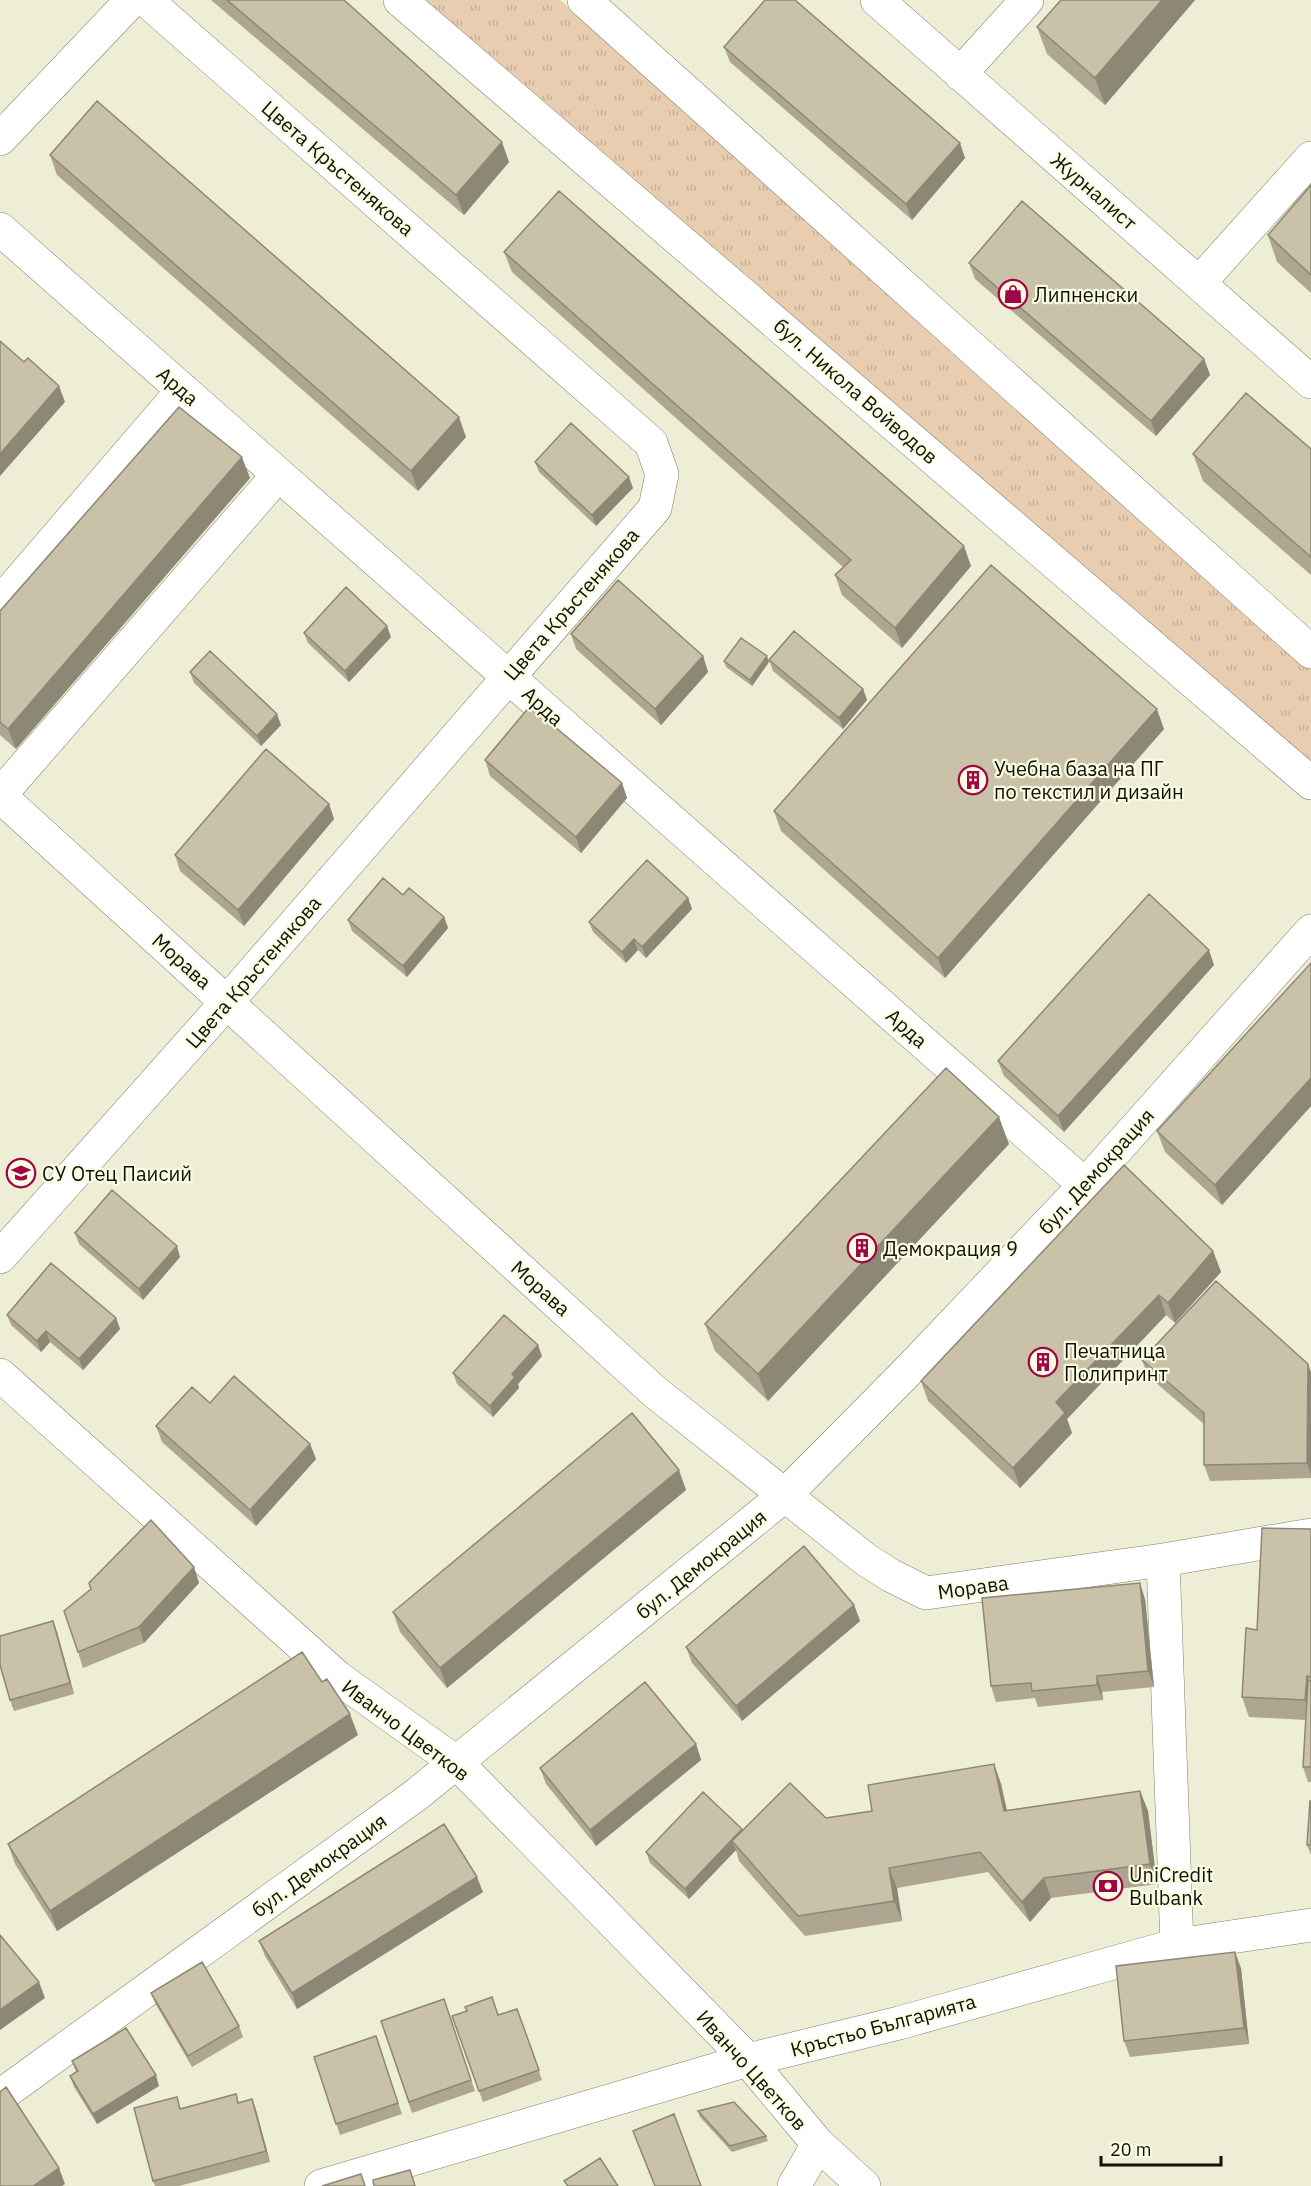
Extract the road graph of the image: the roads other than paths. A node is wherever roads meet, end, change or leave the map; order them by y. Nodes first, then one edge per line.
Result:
1 (132, 0) edge
2 (146, 0) edge
3 (400, 0) edge
4 (584, 0) edge
5 (877, 0) edge
6 (1027, 0) edge
7 (960, 74) junction
8 (0, 139) edge
9 (1311, 158) edge
10 (0, 229) edge
11 (1199, 283) junction
12 (1311, 382) edge
13 (183, 390) junction
14 (278, 475) junction
15 (0, 603) edge
16 (1311, 652) edge
17 (508, 675) junction
18 (1311, 783) edge
19 (0, 796) edge
20 (1311, 931) edge
21 (227, 1002) junction
22 (1085, 1185) junction
23 (0, 1257) edge
24 (0, 1375) edge
25 (784, 1496) junction
26 (1311, 1535) edge
27 (1163, 1560) junction
28 (457, 1763) junction
29 (1311, 1925) edge
30 (1177, 1945) junction
31 (748, 2060) junction
32 (0, 2096) edge
33 (818, 2144) junction
34 (321, 2186) edge
35 (794, 2186) edge
36 (864, 2186) edge

1 - 8 street
2 - 17 street, Цвета Кръстенякова
3 - 18 street, бул. Никола Войводов
4 - 16 street
5 - 7 street, Журналист
6 - 7 street
7 - 11 street, Журналист
9 - 11 street
10 - 13 street, Арда
11 - 12 street, Журналист
13 - 14 street, Арда
13 - 15 street
14 - 17 street, Арда
14 - 19 street
17 - 21 street, Цвета Кръстенякова
17 - 22 street, Арда
19 - 21 street, Морава
20 - 22 street, бул. Демокрация
21 - 23 street, Цвета Кръстенякова
21 - 25 street, Морава
22 - 25 street, бул. Демокрация
24 - 28 street, Иванчо Цветков
25 - 27 street, Морава
25 - 28 street, бул. Демокрация
26 - 27 street, Морава
27 - 30 street
28 - 31 street, Иванчо Цветков
28 - 32 street, бул. Демокрация
29 - 30 street, Кръстьо Българията
30 - 31 street, Кръстьо Българията
31 - 33 street, Иванчо Цветков
31 - 34 street, Кръстьо Българията
33 - 35 street
33 - 36 street, Иванчо Цветков

